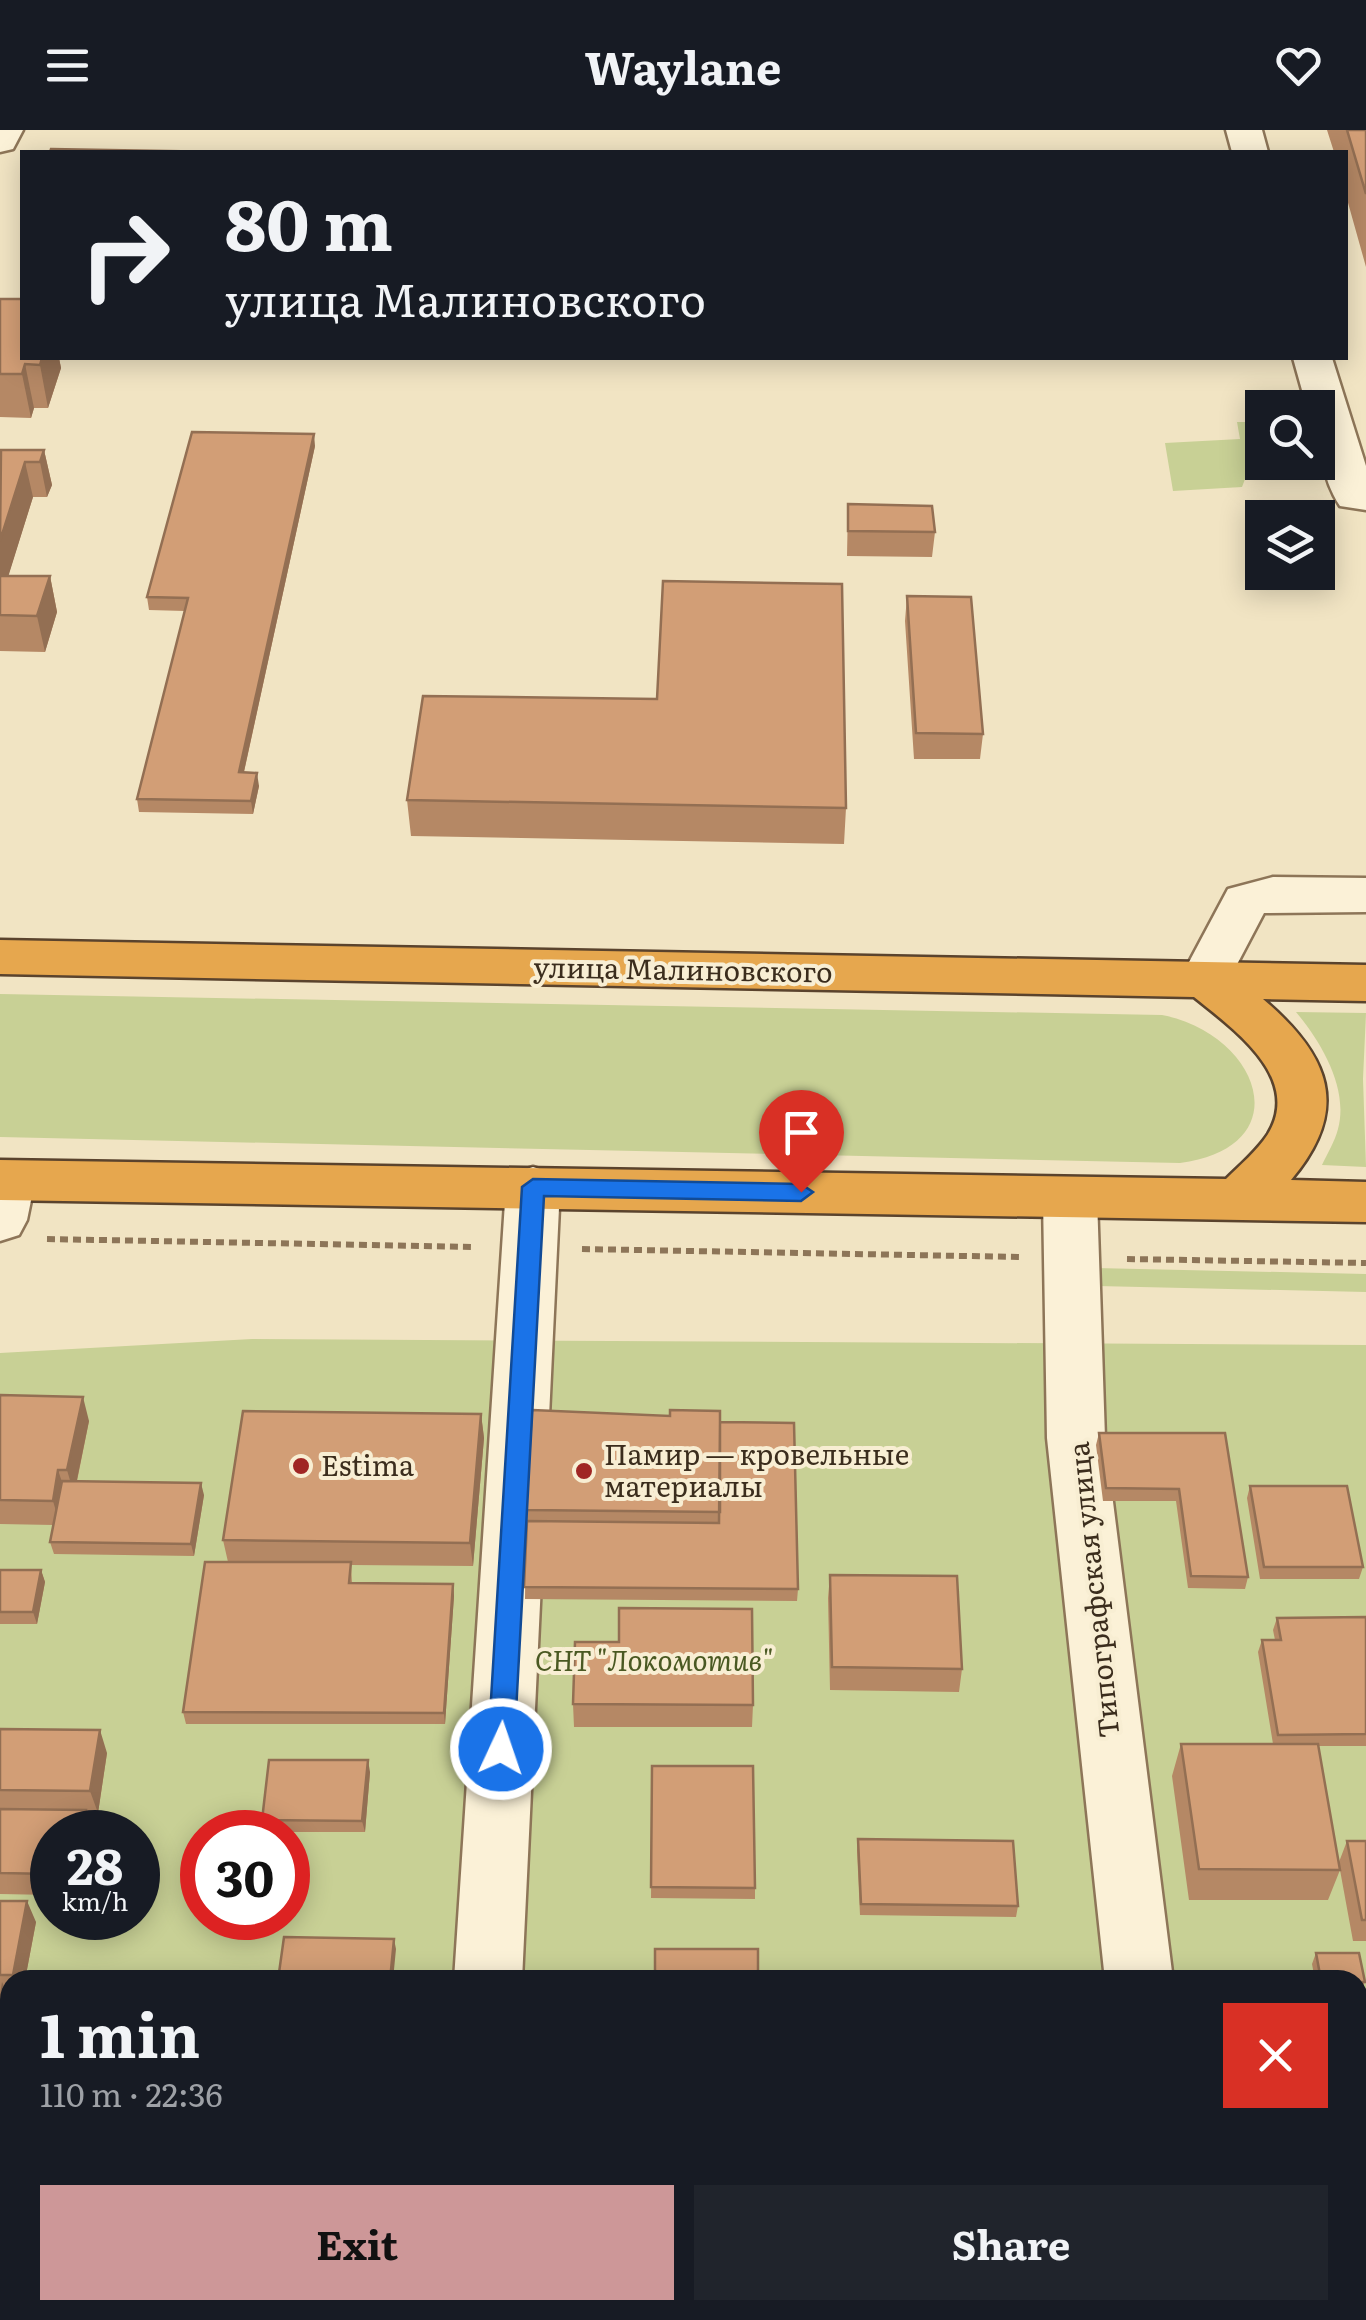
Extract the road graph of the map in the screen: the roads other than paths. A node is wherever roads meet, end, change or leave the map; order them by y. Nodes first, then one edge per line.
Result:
1 (6, 130) edge
2 (0, 141) edge
3 (1313, 360) edge
4 (1366, 498) edge
5 (1366, 895) edge
6 (0, 957) edge
7 (1205, 979) junction
8 (1366, 983) edge
9 (533, 1187) junction
10 (3, 1194) edge
11 (1070, 1198) junction
12 (1239, 1200) junction
13 (1366, 1202) edge
14 (489, 1970) edge
15 (1138, 1970) edge

1 - 2 street
3 - 4 street
5 - 7 street
6 - 7 highway, улица Малиновского
7 - 8 highway, улица Малиновского
7 - 12 highway
9 - 10 highway
9 - 11 highway
9 - 14 street
11 - 12 highway
11 - 15 street, Типографская улица
12 - 13 highway

